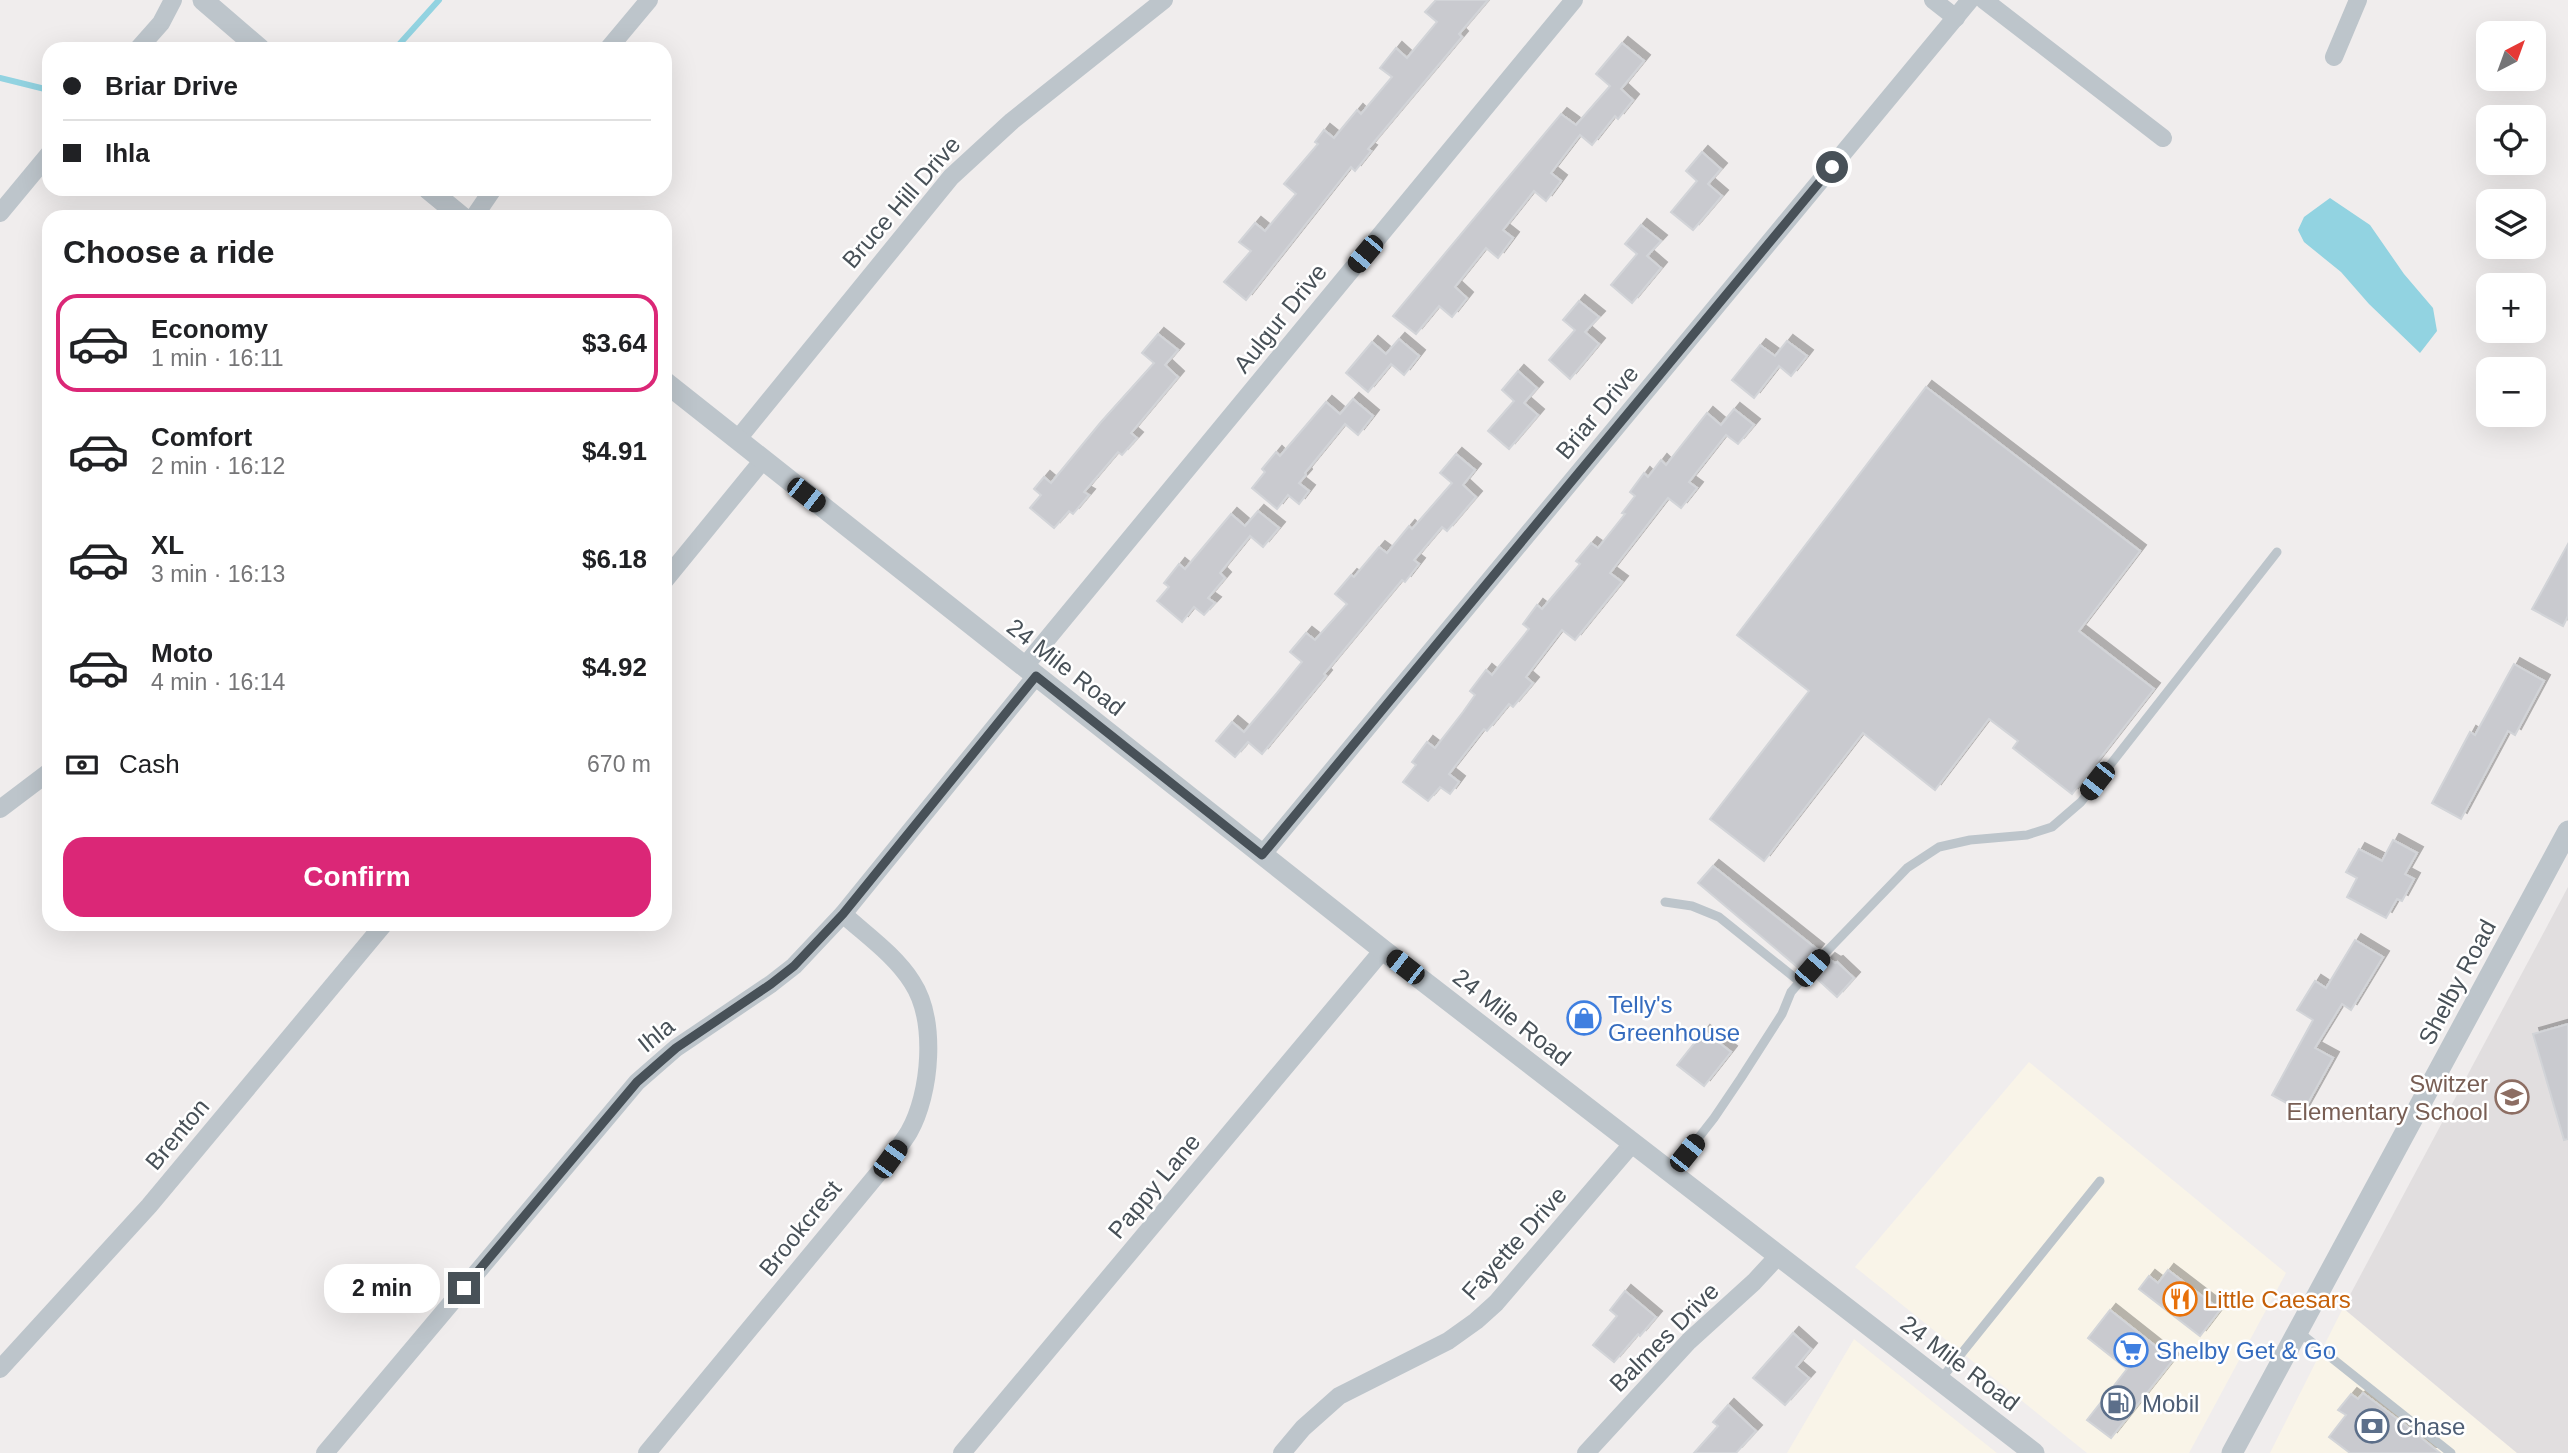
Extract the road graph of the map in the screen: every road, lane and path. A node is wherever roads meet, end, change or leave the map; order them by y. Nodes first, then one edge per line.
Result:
1 (173, 0) edge
2 (203, 0) edge
3 (649, 0) edge
4 (1164, 0) edge
5 (1574, 0) edge
6 (1933, 0) edge
7 (1970, 0) edge
8 (1984, 0) edge
9 (2358, 0) edge
10 (1956, 18) junction
11 (144, 42) edge
12 (252, 42) edge
13 (614, 42) edge
14 (2334, 57) dead end
15 (2163, 138) dead end
16 (42, 162) edge
17 (436, 196) edge
18 (453, 210) edge
19 (0, 213) edge
20 (672, 388) edge
21 (737, 440) junction
22 (763, 460) junction
23 (2277, 552) dead end
24 (672, 571) edge
25 (1030, 672) junction
26 (42, 777) edge
27 (0, 809) edge
28 (2568, 831) edge
29 (1262, 855) junction
30 (1665, 902) dead end
31 (843, 914) junction
32 (378, 931) edge
33 (1383, 950) junction
34 (1800, 982) junction
35 (1632, 1144) junction
36 (1671, 1172) junction
37 (2100, 1181) dead end
38 (1778, 1256) junction
39 (2297, 1331) junction
40 (0, 1369) edge
41 (1940, 1381) junction
42 (325, 1453) edge
43 (647, 1453) edge
44 (962, 1453) edge
45 (1282, 1453) edge
46 (1586, 1453) edge
47 (2034, 1453) edge
48 (2232, 1453) edge
49 (2451, 1453) edge

1 - 11 street
2 - 12 street
3 - 13 street
4 - 21 street, Bruce Hill Drive
5 - 25 street, Aulgur Drive
6 - 10 street
7 - 10 street, Briar Drive
8 - 15 street
9 - 14 street
10 - 29 street, Briar Drive
16 - 19 street
17 - 18 street
20 - 21 street, 24 Mile Road
21 - 22 street, 24 Mile Road
22 - 24 street
22 - 25 street, 24 Mile Road
23 - 34 lane
25 - 29 street, 24 Mile Road
25 - 31 street, Ihla
26 - 27 street
28 - 39 street, Shelby Road
29 - 33 street, 24 Mile Road
30 - 34 lane
31 - 42 street, Ihla
31 - 43 street, Brookcrest
32 - 40 street, Brenton
33 - 35 street, 24 Mile Road
33 - 44 street, Pappy Lane
34 - 36 lane
35 - 36 street, 24 Mile Road
35 - 45 street, Fayette Drive
36 - 38 street, 24 Mile Road
37 - 41 lane
38 - 41 street, 24 Mile Road
38 - 46 street, Balmes Drive
39 - 48 street, Shelby Road
39 - 49 lane
41 - 47 street, 24 Mile Road

